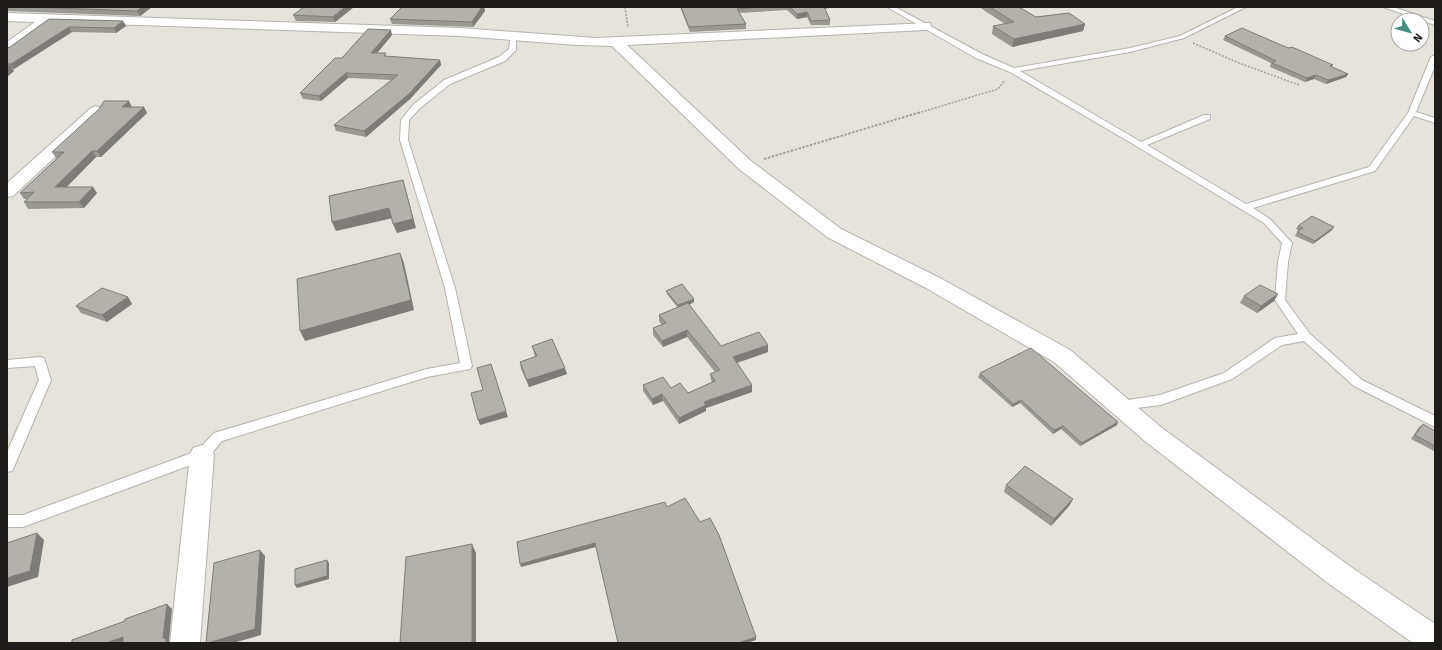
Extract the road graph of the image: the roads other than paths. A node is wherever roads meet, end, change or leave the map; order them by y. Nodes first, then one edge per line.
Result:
1 (890, 7) edge
2 (1242, 7) edge
3 (1386, 7) edge
4 (7, 17) edge
5 (49, 18) junction
6 (1435, 23) edge
7 (926, 26) junction
8 (513, 37) junction
9 (616, 42) junction
10 (7, 48) edge
11 (1435, 57) edge
12 (1013, 70) junction
13 (96, 111) edge
14 (1412, 113) junction
15 (1207, 117) dead end
16 (1435, 120) edge
17 (1141, 145) junction
18 (7, 192) edge
19 (1244, 208) junction
20 (1306, 337) junction
21 (7, 364) edge
22 (1120, 405) junction
23 (1434, 422) edge
24 (202, 455) junction
25 (7, 466) edge
26 (7, 521) edge
27 (1435, 641) edge
28 (185, 643) edge

1 - 7 lane
2 - 12 lane
3 - 6 lane
4 - 5 street
5 - 8 street
5 - 10 street
7 - 9 street
7 - 12 lane
8 - 9 street
8 - 24 lane
9 - 22 street
11 - 14 lane
12 - 17 lane
13 - 18 street
14 - 16 lane
14 - 19 lane
15 - 17 lane
17 - 19 lane
19 - 20 lane
20 - 22 lane
20 - 23 lane
21 - 25 lane
22 - 27 street
24 - 26 lane
24 - 28 street

